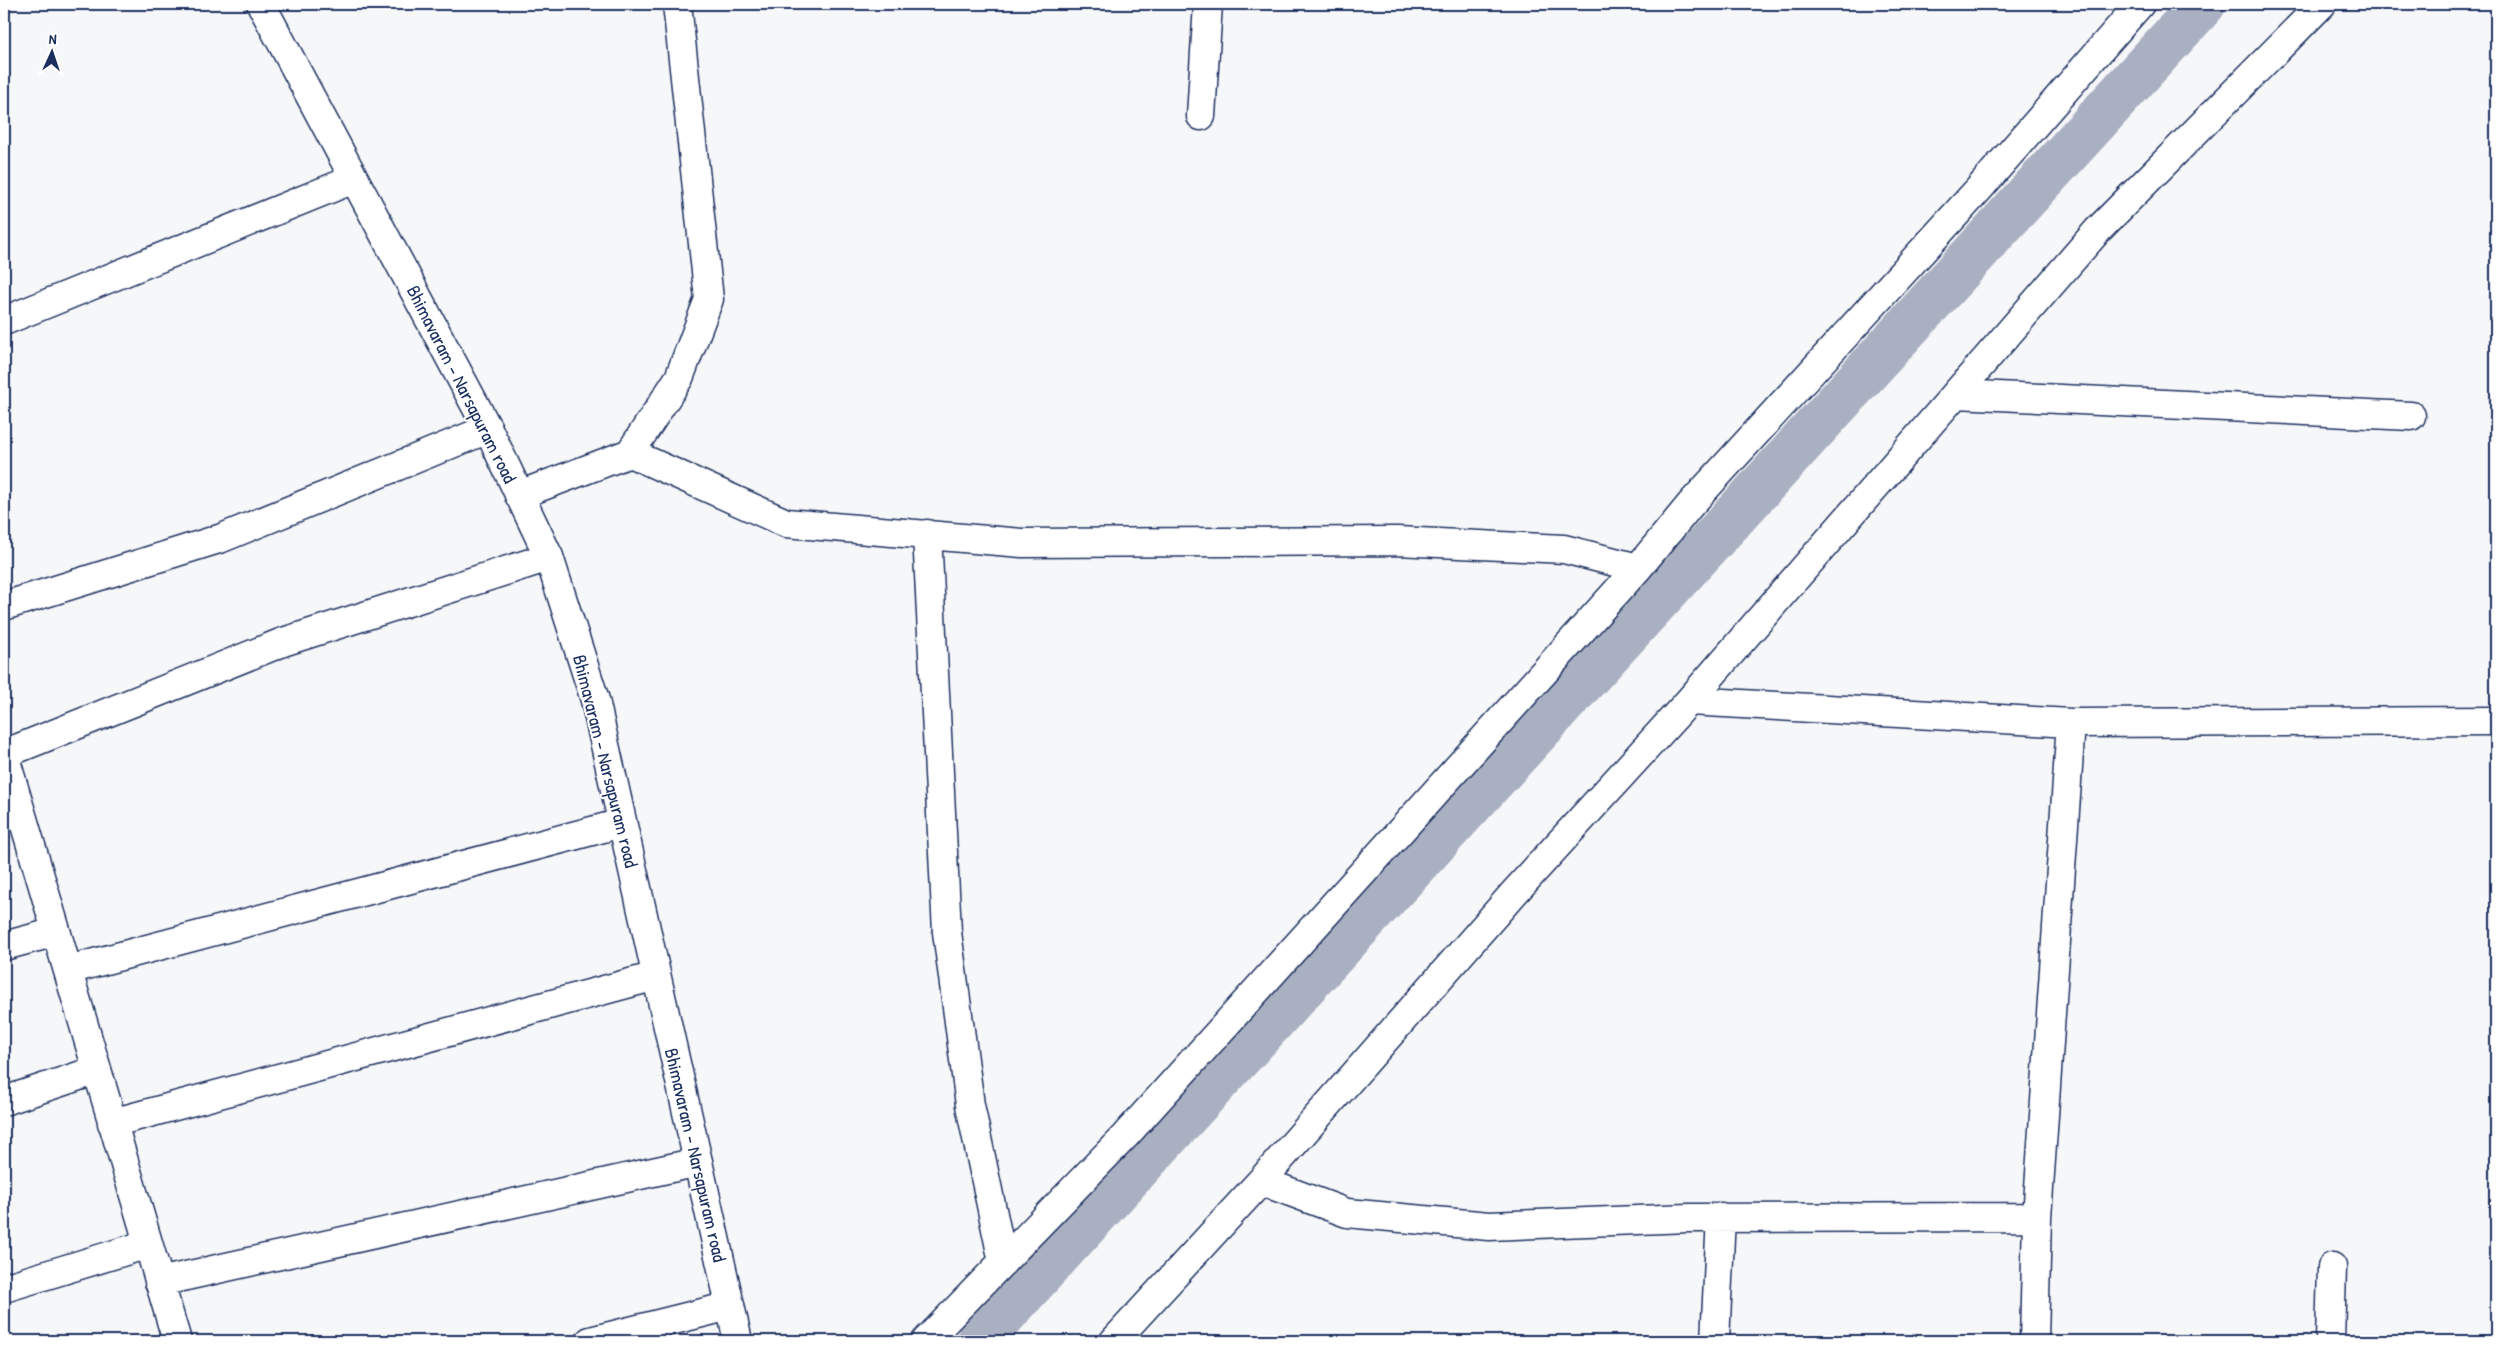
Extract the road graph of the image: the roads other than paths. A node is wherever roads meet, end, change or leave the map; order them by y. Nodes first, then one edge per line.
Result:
1 (261, 4) edge
2 (677, 4) edge
3 (1208, 4) edge
4 (2140, 4) edge
5 (2322, 4) edge
6 (1201, 116) dead end
7 (354, 179) junction
8 (4, 321) edge
9 (1956, 394) junction
10 (2411, 416) dead end
11 (488, 429) junction
12 (630, 453) junction
13 (519, 495) junction
14 (927, 534) junction
15 (549, 557) junction
16 (1638, 568) junction
17 (4, 606) edge
18 (1689, 701) junction
19 (2496, 721) edge
20 (2071, 723) junction
21 (4, 754) edge
22 (622, 823) junction
23 (56, 932) junction
24 (4, 946) edge
25 (68, 970) junction
26 (656, 976) junction
27 (97, 1070) junction
28 (4, 1101) edge
29 (112, 1123) junction
30 (698, 1162) junction
31 (1261, 1181) junction
32 (1721, 1217) junction
33 (2037, 1217) junction
34 (148, 1244) junction
35 (1003, 1262) junction
36 (2332, 1267) dead end
37 (159, 1282) junction
38 (4, 1288) edge
39 (730, 1306) junction
40 (177, 1341) edge
41 (590, 1341) edge
42 (738, 1341) edge
43 (926, 1341) edge
44 (1114, 1341) edge
45 (1714, 1341) edge
46 (2034, 1341) edge
47 (2330, 1341) edge

1 - 7 street, Bhimavaram - Narsapuram road
2 - 12 street
3 - 6 street
4 - 16 street
5 - 9 street
7 - 8 street
7 - 11 street, Bhimavaram - Narsapuram road
9 - 10 street
9 - 18 street
11 - 13 street, Bhimavaram - Narsapuram road
11 - 17 street
12 - 13 street
12 - 14 street
13 - 15 street, Bhimavaram - Narsapuram road
14 - 16 street
14 - 35 street
15 - 21 street
15 - 22 street, Bhimavaram - Narsapuram road
16 - 35 street
18 - 20 street
18 - 31 street
19 - 20 street
20 - 33 street
21 - 23 street
22 - 25 street
22 - 26 street, Bhimavaram - Narsapuram road
23 - 24 street
23 - 25 street
25 - 27 street
26 - 29 street
26 - 30 street, Bhimavaram - Narsapuram road
27 - 28 street
27 - 29 street
29 - 34 street
30 - 37 street
30 - 39 street, Bhimavaram - Narsapuram road
31 - 32 street
31 - 44 street
32 - 33 street
32 - 45 street
33 - 46 street
34 - 37 street
34 - 38 street
35 - 43 street
36 - 47 street
37 - 40 street
39 - 41 street
39 - 42 street, Bhimavaram - Narsapuram road

